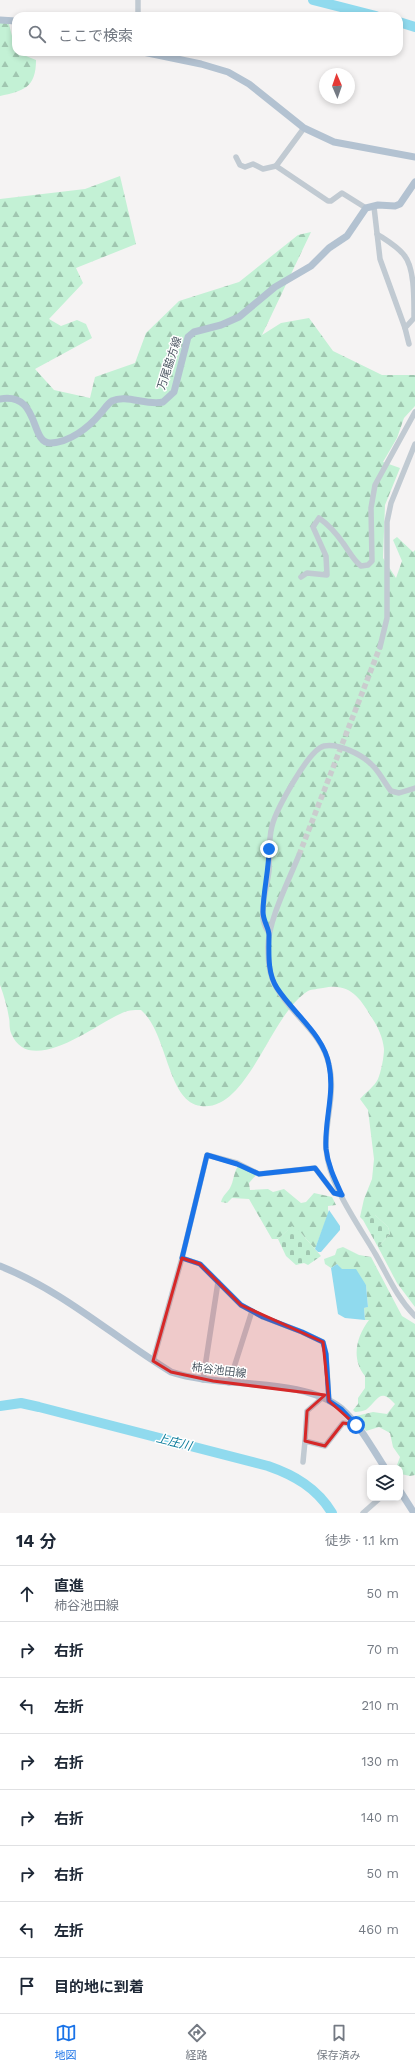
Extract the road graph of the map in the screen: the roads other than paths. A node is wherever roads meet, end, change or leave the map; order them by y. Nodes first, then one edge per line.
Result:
1 (138, 0) edge
2 (138, 12) edge
3 (0, 20) edge
4 (12, 21) edge
5 (162, 56) edge
6 (304, 128) junction
7 (236, 157) dead end
8 (415, 157) edge
9 (276, 166) junction
10 (415, 182) edge
11 (374, 207) junction
12 (366, 208) junction
13 (377, 234) junction
14 (415, 318) edge
15 (405, 328) junction
16 (409, 344) dead end
17 (0, 399) edge
18 (415, 412) edge
19 (415, 444) edge
20 (301, 578) dead end
21 (380, 647) tunnel mouth
22 (415, 788) edge
23 (299, 854) tunnel mouth
24 (269, 933) junction
25 (342, 1195) junction
26 (182, 1258) junction
27 (0, 1266) edge
28 (218, 1282) junction
29 (252, 1311) junction
30 (415, 1316) edge
31 (153, 1361) junction
32 (203, 1380) junction
33 (229, 1383) junction
34 (322, 1398) junction
35 (329, 1401) junction
36 (356, 1425) junction
37 (305, 1441) junction
38 (303, 1462) dead end
39 (383, 1465) edge
40 (403, 1496) edge
41 (377, 1501) edge
42 (363, 1513) edge
43 (414, 1513) edge

1 - 2 street
3 - 4 main road
5 - 6 main road
6 - 8 main road
6 - 9 street
7 - 9 street
9 - 12 street
10 - 11 main road
11 - 12 main road
11 - 13 street
12 - 17 main road, 万尾脇方線
13 - 14 street
13 - 15 street
14 - 15 street
15 - 16 street
18 - 20 street
19 - 21 street
22 - 24 street
23 - 24 street
24 - 25 street
25 - 26 street
25 - 30 street
26 - 28 street
26 - 31 street
27 - 31 main road, 柿谷池田線
28 - 29 street
28 - 32 street
29 - 33 street
29 - 35 street
31 - 32 main road, 柿谷池田線
32 - 33 main road, 柿谷池田線
33 - 34 main road, 柿谷池田線
34 - 35 main road, 柿谷池田線
34 - 37 street
35 - 36 main road, 柿谷池田線
36 - 37 street
36 - 39 main road, 柿谷池田線
37 - 38 street
40 - 43 main road
41 - 42 street

